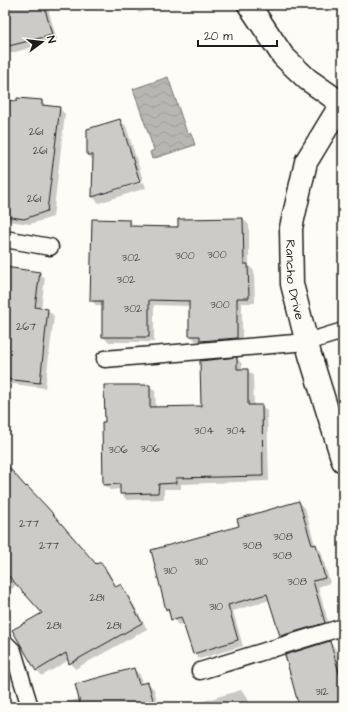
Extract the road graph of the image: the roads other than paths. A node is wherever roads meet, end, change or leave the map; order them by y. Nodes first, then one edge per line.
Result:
1 (248, 5) edge
2 (342, 102) edge
3 (5, 239) edge
4 (50, 247) dead end
5 (343, 332) edge
6 (307, 342) junction
7 (105, 359) dead end
8 (343, 461) edge
9 (343, 627) edge
10 (5, 643) edge
11 (200, 671) dead end
12 (30, 707) edge

1 - 2 street
2 - 6 street, Rancho Drive
3 - 4 lane
5 - 6 lane
6 - 7 lane
6 - 8 street, Rancho Drive
9 - 11 lane
10 - 12 lane

